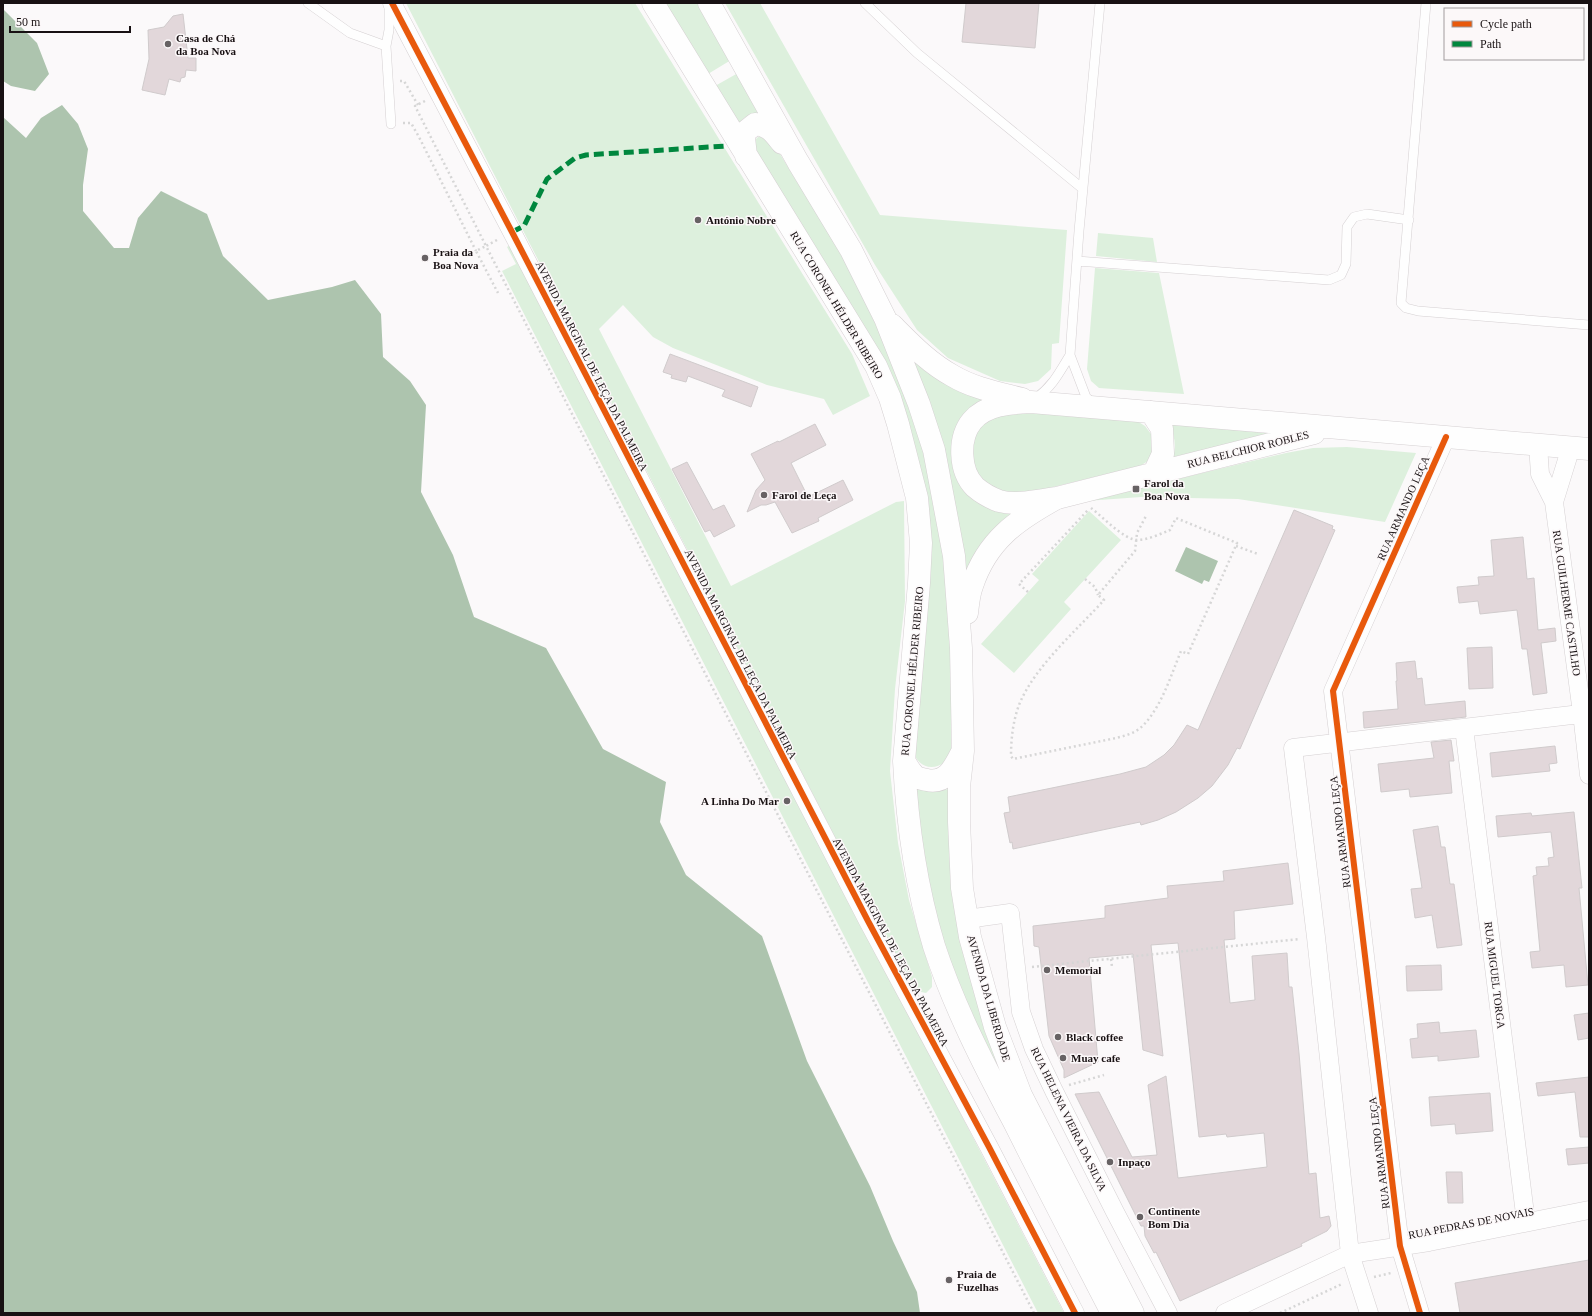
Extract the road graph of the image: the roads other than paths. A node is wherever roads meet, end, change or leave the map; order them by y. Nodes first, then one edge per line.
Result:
1 (308, 3) edge
2 (391, 3) edge
3 (653, 3) edge
4 (709, 3) edge
5 (865, 3) edge
6 (1100, 3) edge
7 (1426, 3) edge
8 (386, 46) junction
9 (391, 124) road end
10 (746, 156) junction
11 (798, 162) junction
12 (1083, 189) junction
13 (1409, 220) junction
14 (1077, 261) junction
15 (885, 318) junction
16 (1589, 325) edge
17 (1070, 355) junction
18 (1031, 402) junction
19 (1095, 407) junction
20 (1151, 412) junction
21 (1342, 428) junction
22 (1446, 437) junction
23 (1538, 445) junction
24 (1580, 448) edge
25 (1154, 473) junction
26 (1057, 498) junction
27 (1554, 502) junction
28 (961, 648) junction
29 (1586, 713) edge
30 (1464, 728) junction
31 (1339, 743) junction
32 (963, 751) junction
33 (904, 761) junction
34 (1589, 775) edge
35 (967, 919) junction
36 (1589, 1210) edge
37 (1526, 1222) junction
38 (1400, 1246) junction
39 (1350, 1254) junction
40 (1075, 1313) edge
41 (1112, 1313) edge
42 (1133, 1313) edge
43 (1168, 1313) edge
44 (1225, 1313) edge
45 (1369, 1313) edge
46 (1420, 1313) edge

1 - 8 lane
2 - 8 lane
2 - 40 street, AVENIDA MARGINAL DE LEÇA DA PALMEIRA
3 - 10 main road, RUA CORONEL HÉLDER RIBEIRO
4 - 11 main road, RUA CORONEL HÉLDER RIBEIRO
5 - 12 lane
6 - 12 lane
7 - 13 lane
8 - 9 lane
10 - 11 main road
10 - 33 main road, RUA CORONEL HÉLDER RIBEIRO
11 - 15 main road, RUA CORONEL HÉLDER RIBEIRO
12 - 14 lane
13 - 14 lane
13 - 16 lane
14 - 17 lane
15 - 18 main road, RUA BELCHIOR ROBLES
15 - 28 main road, RUA CORONEL HÉLDER RIBEIRO
17 - 18 lane
17 - 19 lane
18 - 19 main road, RUA BELCHIOR ROBLES
18 - 26 main road, RUA BELCHIOR ROBLES
19 - 20 main road, RUA BELCHIOR ROBLES
20 - 21 main road, RUA BELCHIOR ROBLES
20 - 25 main road
21 - 22 main road, RUA BELCHIOR ROBLES
21 - 25 main road, RUA BELCHIOR ROBLES
22 - 23 main road, RUA BELCHIOR ROBLES
22 - 31 street, RUA ARMANDO LEÇA
23 - 24 main road, RUA BELCHIOR ROBLES
23 - 27 street, RUA GUILHERME CASTILHO
24 - 27 street, RUA GUILHERME CASTILHO
25 - 26 main road, RUA BELCHIOR ROBLES
26 - 28 main road, RUA BELCHIOR ROBLES
27 - 29 street, RUA GUILHERME CASTILHO
28 - 32 main road, RUA CORONEL HÉLDER RIBEIRO
29 - 30 street
29 - 34 street, RUA GUILHERME CASTILHO
30 - 31 street
30 - 37 street, RUA MIGUEL TORGA
31 - 38 street, RUA ARMANDO LEÇA
31 - 39 street
32 - 33 main road, RUA CORONEL HÉLDER RIBEIRO
32 - 35 main road, AVENIDA DA LIBERDADE
33 - 41 main road, AVENIDA DA LIBERDADE
35 - 42 main road, AVENIDA DA LIBERDADE
35 - 43 street, RUA HELENA VIEIRA DA SILVA
36 - 37 street, RUA PEDRAS DE NOVAIS
37 - 38 street, RUA PEDRAS DE NOVAIS
38 - 39 street, RUA PEDRAS DE NOVAIS
38 - 46 street, RUA ARMANDO LEÇA
39 - 44 street, RUA PEDRAS DE NOVAIS
39 - 45 street

